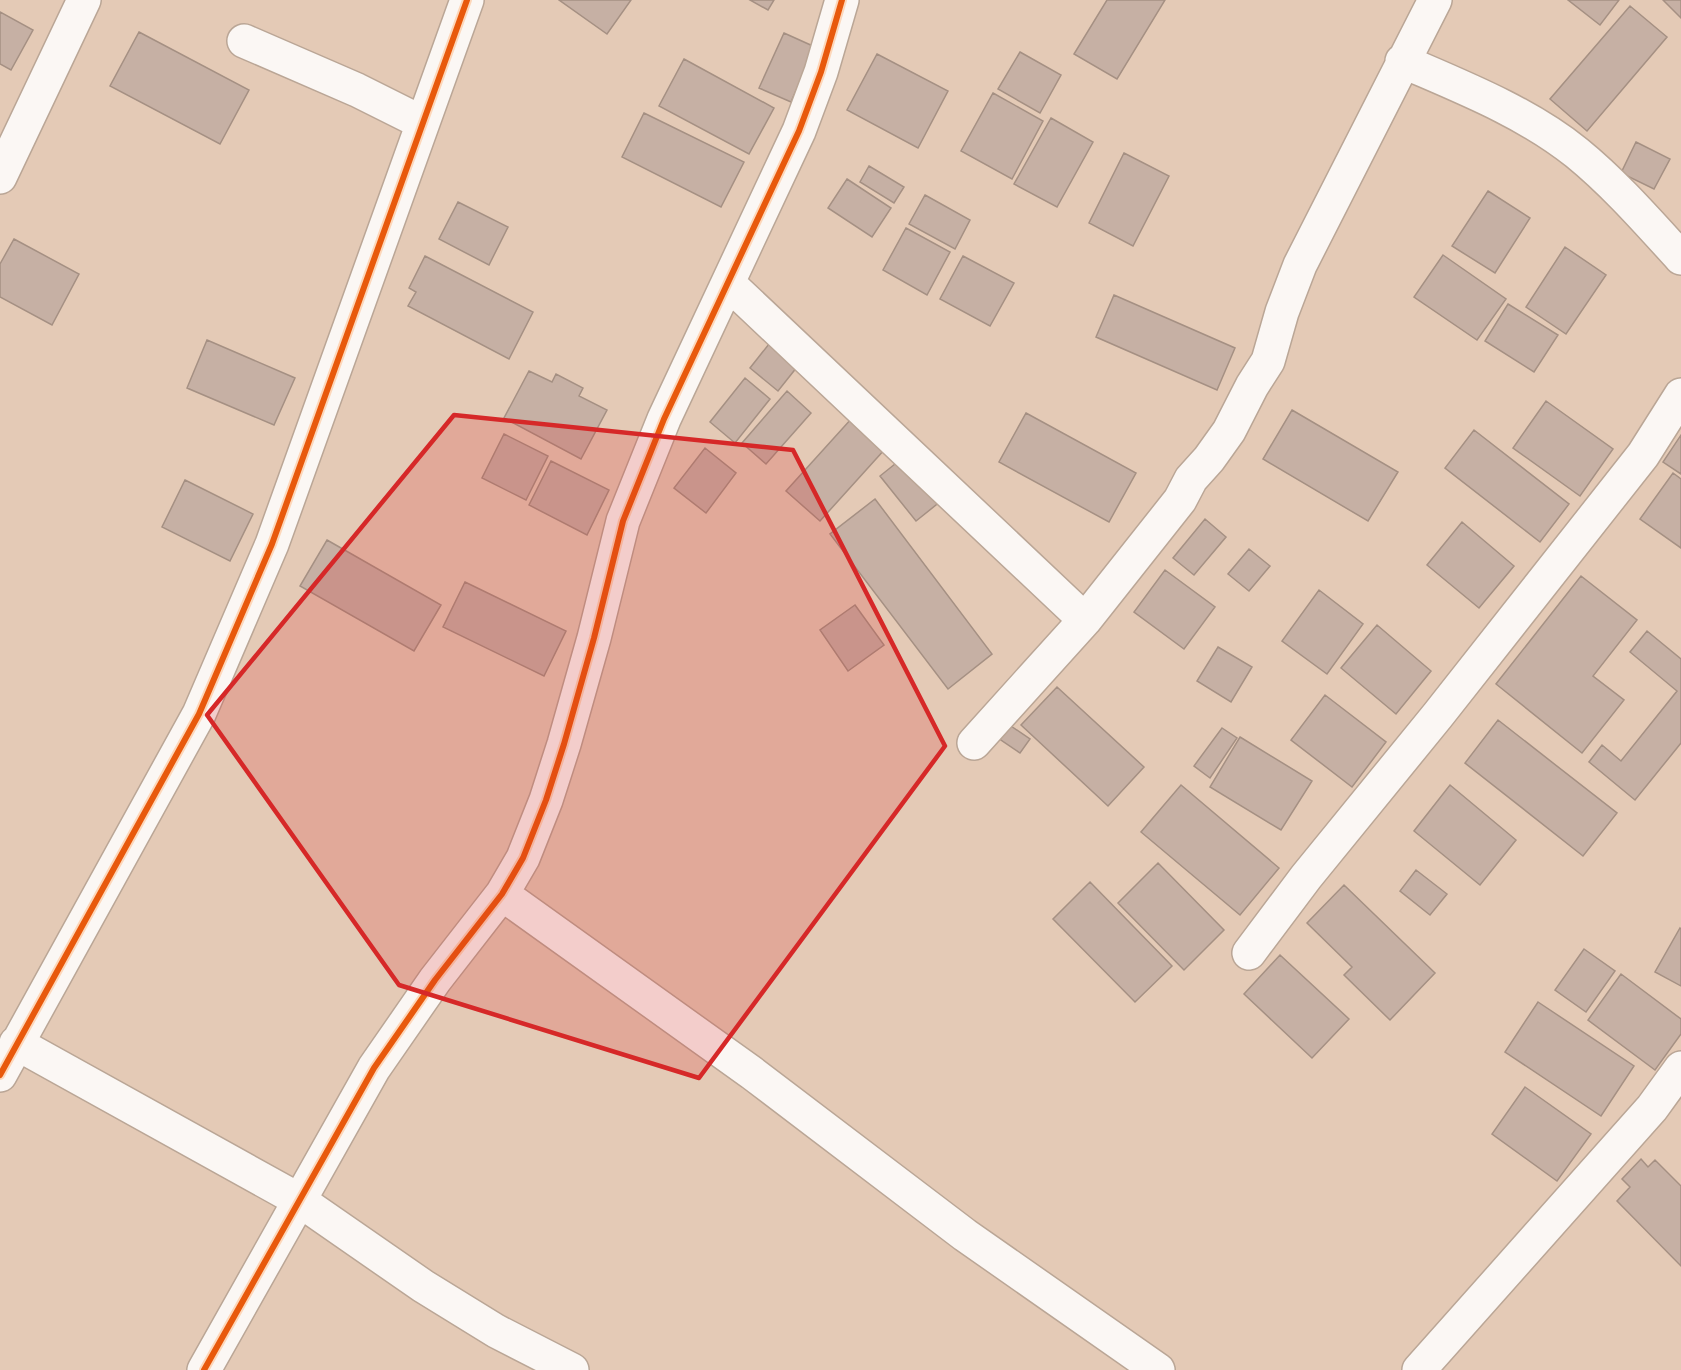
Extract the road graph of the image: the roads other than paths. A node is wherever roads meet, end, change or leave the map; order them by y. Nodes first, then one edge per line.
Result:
1 (84, 0) edge
2 (467, 0) edge
3 (842, 0) edge
4 (1433, 0) edge
5 (244, 41) dead end
6 (1402, 61) junction
7 (423, 123) junction
8 (0, 177) edge
9 (1681, 258) edge
10 (728, 283) junction
11 (1681, 395) edge
12 (1085, 620) junction
13 (974, 743) dead end
14 (502, 894) junction
15 (1249, 953) dead end
16 (16, 1043) junction
17 (1681, 1068) edge
18 (0, 1075) edge
19 (299, 1200) junction
20 (204, 1370) edge
21 (572, 1370) edge
22 (1158, 1370) edge
23 (1419, 1370) edge

1 - 8 street
2 - 7 street
3 - 10 street
4 - 6 street
5 - 7 street
6 - 9 street
6 - 12 street
7 - 16 street
10 - 12 street
10 - 14 street
11 - 15 street
12 - 13 street
14 - 19 street
14 - 22 street
16 - 18 street
16 - 19 street
17 - 23 street
19 - 20 street
19 - 21 street

